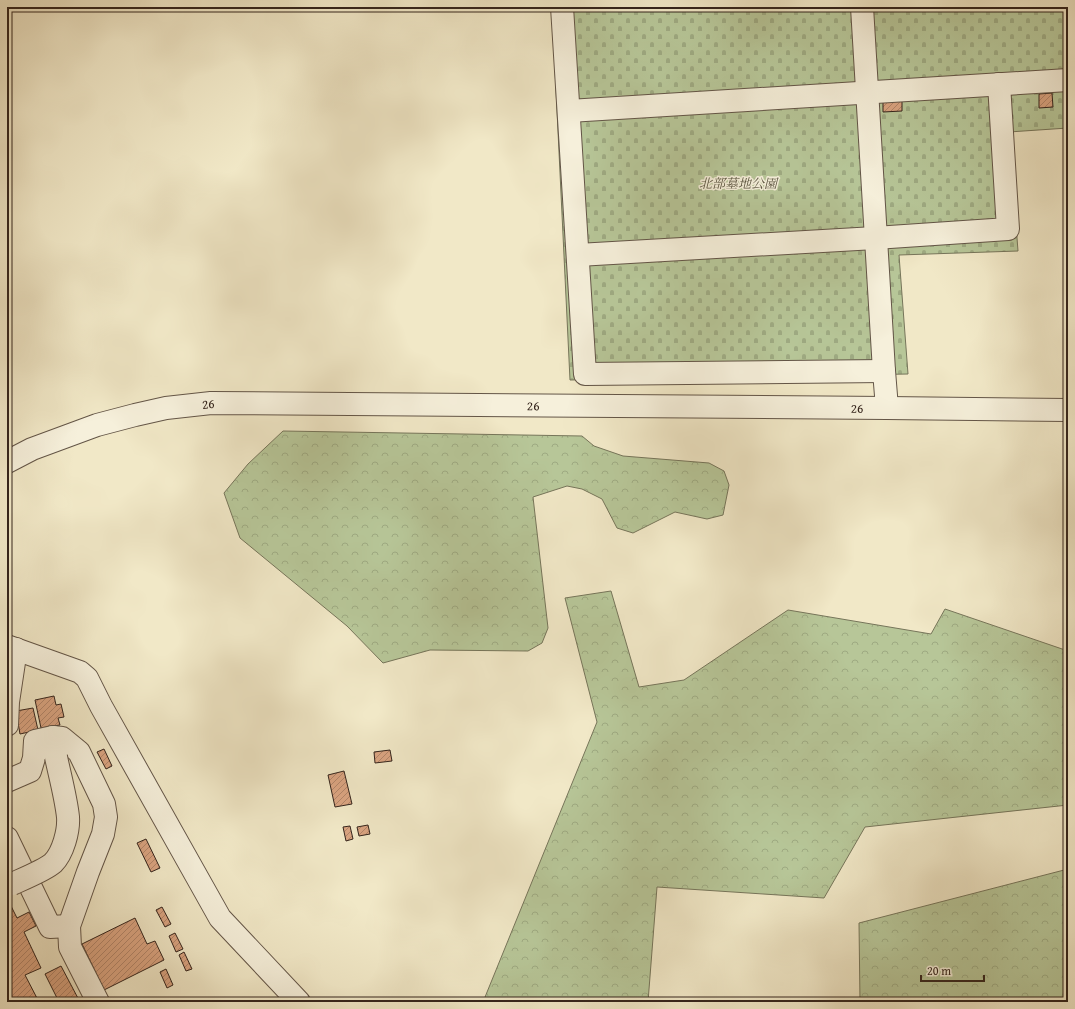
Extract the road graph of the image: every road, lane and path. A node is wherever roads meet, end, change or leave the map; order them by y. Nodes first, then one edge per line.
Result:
1 (562, 7) edge
2 (862, 7) edge
3 (1068, 80) edge
4 (999, 84) junction
5 (867, 92) junction
6 (569, 111) junction
7 (876, 238) junction
8 (578, 255) junction
9 (884, 371) junction
10 (887, 408) junction
11 (1068, 410) edge
12 (7, 462) edge
13 (12, 647) edge
14 (7, 725) edge
15 (55, 747) junction
16 (7, 781) edge
17 (9, 850) edge
18 (12, 884) dead end
19 (69, 926) junction
20 (98, 1002) edge
21 (299, 1002) edge

1 - 6 street
2 - 5 street
3 - 4 street
4 - 5 street
4 - 7 street
5 - 6 street
5 - 7 street
6 - 8 street
7 - 8 street
7 - 9 street
8 - 9 street
9 - 10 street
10 - 11 street, 26
10 - 12 street, 26
13 - 14 street
13 - 21 street
15 - 16 street
15 - 18 street, bridge
15 - 19 street
17 - 19 street
19 - 20 street

